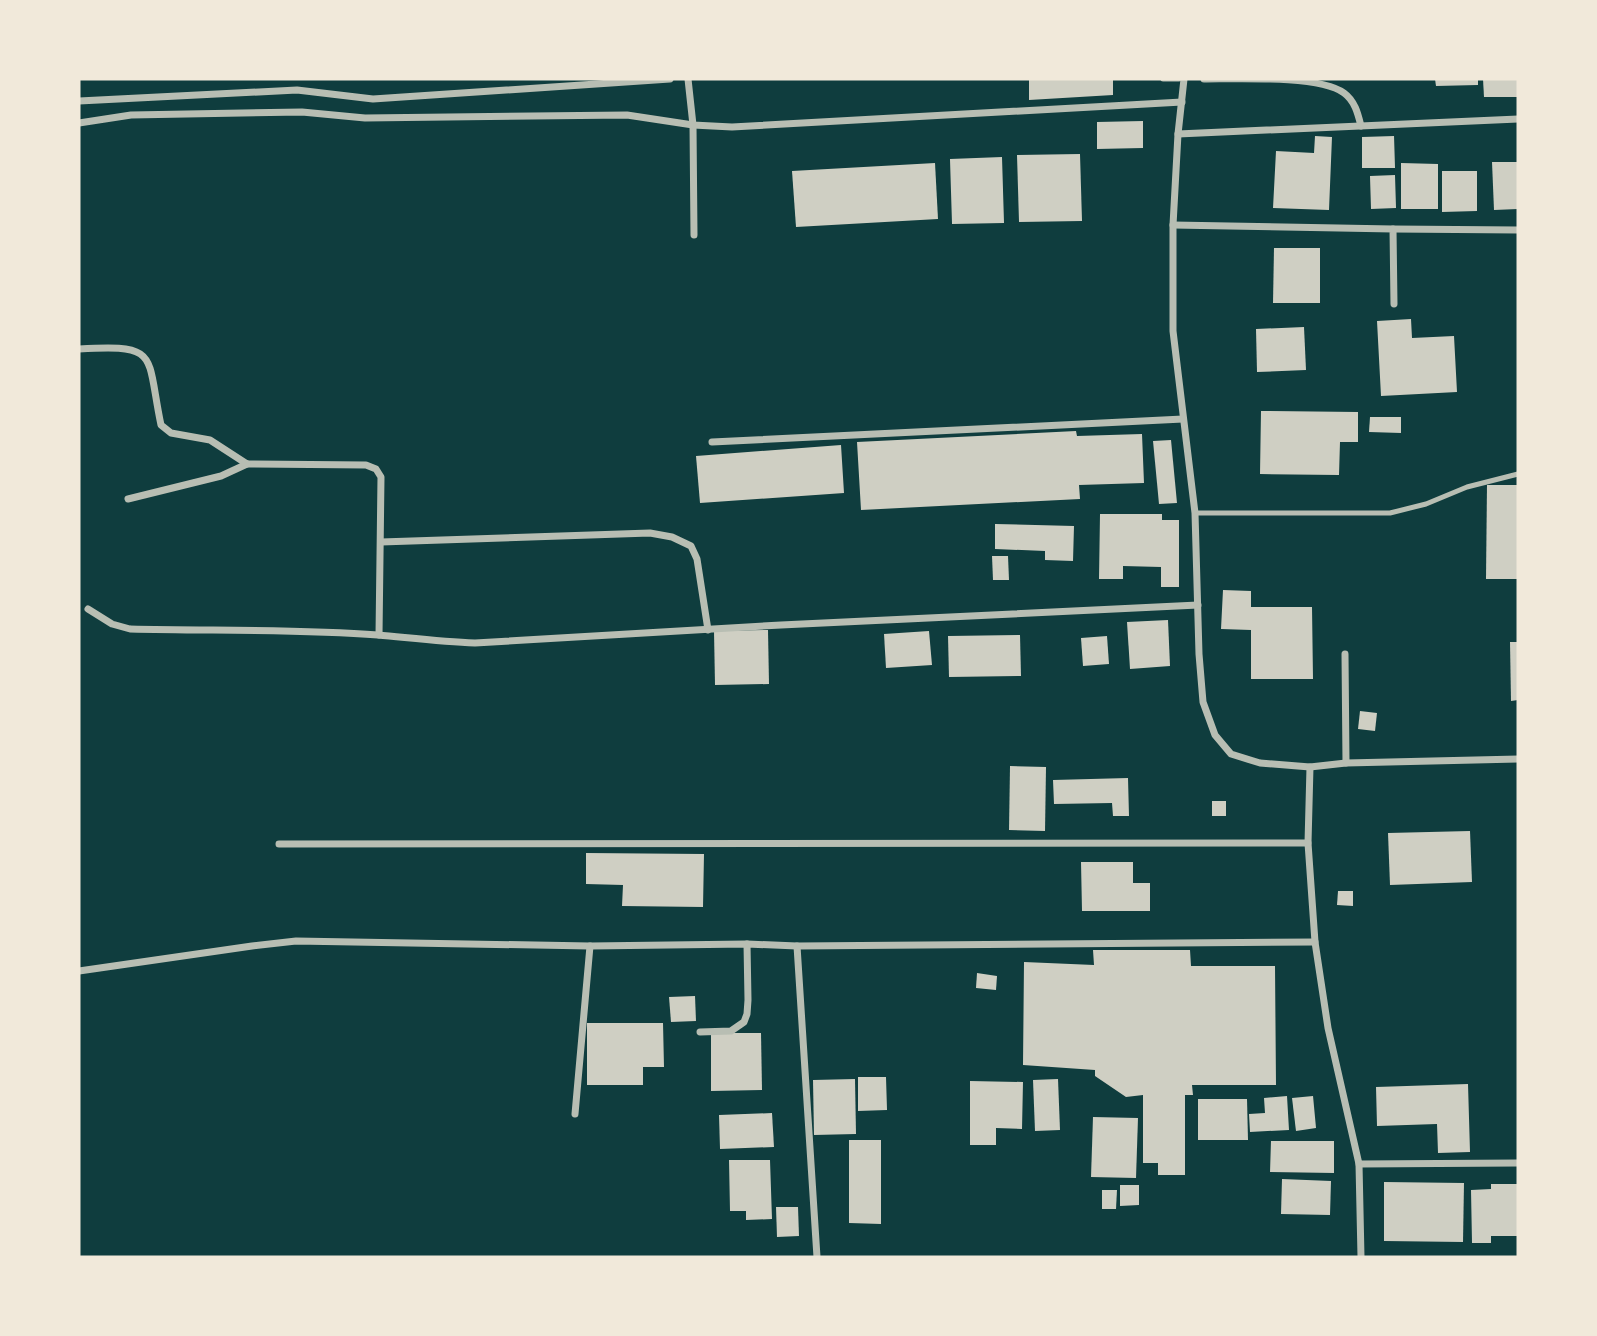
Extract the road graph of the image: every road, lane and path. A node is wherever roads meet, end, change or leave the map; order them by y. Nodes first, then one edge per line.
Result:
1 (670, 79) edge
2 (688, 79) edge
3 (1163, 79) edge
4 (1182, 79) edge
5 (1204, 79) edge
6 (79, 100) edge
7 (1182, 102) junction
8 (1518, 119) edge
9 (79, 123) edge
10 (693, 125) junction
11 (1362, 126) junction
12 (1178, 134) junction
13 (1173, 225) junction
14 (1393, 229) junction
15 (1518, 230) edge
16 (694, 236) dead end
17 (1394, 304) dead end
18 (79, 349) edge
19 (1183, 419) junction
20 (712, 442) dead end
21 (247, 464) junction
22 (1518, 474) edge
23 (128, 499) dead end
24 (1195, 513) junction
25 (381, 542) junction
26 (1198, 605) junction
27 (88, 609) dead end
28 (708, 630) junction
29 (379, 635) junction
30 (1345, 654) dead end
31 (1518, 759) edge
32 (1346, 763) junction
33 (1310, 766) junction
34 (1308, 843) junction
35 (279, 844) dead end
36 (1315, 942) junction
37 (747, 944) junction
38 (590, 946) junction
39 (797, 946) junction
40 (79, 971) edge
41 (700, 1032) dead end
42 (575, 1114) dead end
43 (1359, 1164) junction
44 (1518, 1164) edge
45 (817, 1257) edge
46 (1361, 1257) edge

1 - 6 street
2 - 10 street
3 - 4 lane
4 - 7 street
5 - 11 street
7 - 10 street
7 - 12 street
8 - 11 street
9 - 10 street
10 - 16 street
11 - 12 street
12 - 13 street
13 - 14 street
13 - 19 street
14 - 15 street
14 - 17 street
18 - 21 street
19 - 20 street
19 - 24 street
21 - 23 street
21 - 25 street
22 - 24 lane
24 - 26 street
25 - 28 street
25 - 29 street
26 - 28 street
26 - 33 street
27 - 29 street
28 - 29 street
30 - 32 street
31 - 32 street
32 - 33 street
33 - 34 street
34 - 35 street
34 - 36 street
36 - 39 street
36 - 43 street
37 - 38 street
37 - 39 street
37 - 41 street
38 - 40 street
38 - 42 street
39 - 45 street
43 - 44 street
43 - 46 street

